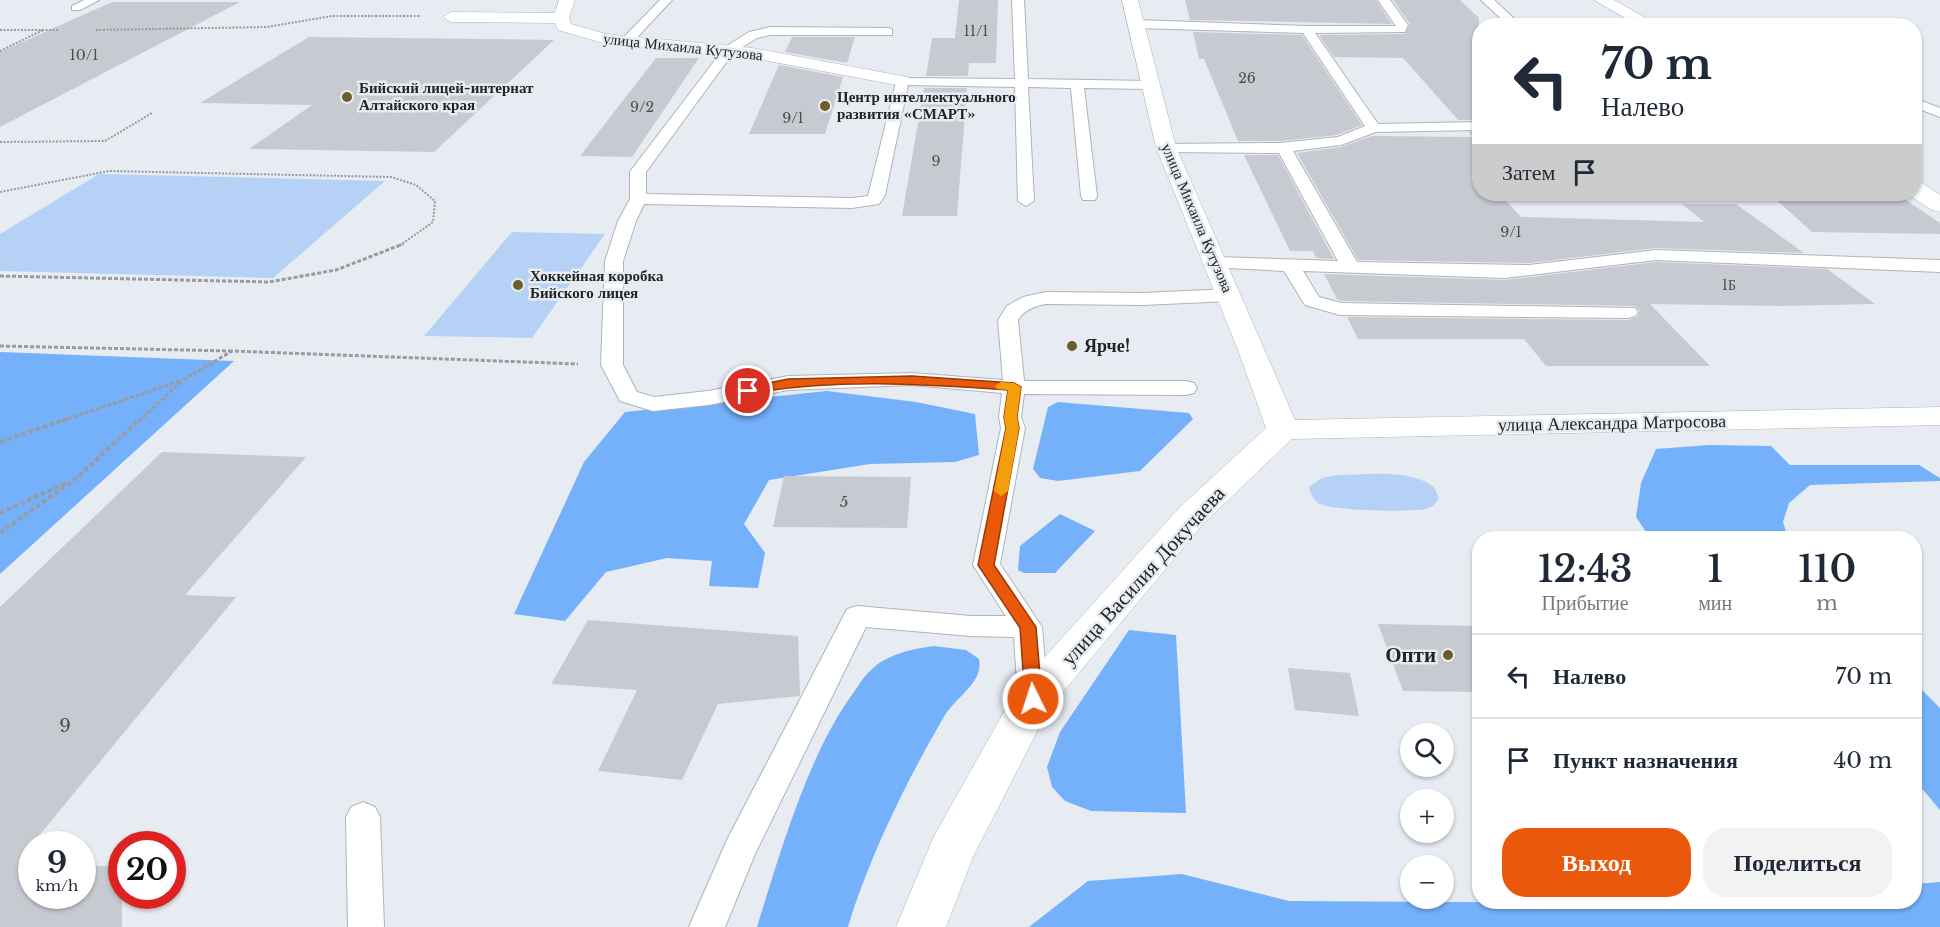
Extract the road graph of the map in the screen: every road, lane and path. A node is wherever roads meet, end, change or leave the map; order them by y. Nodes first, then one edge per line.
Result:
1 (93, 0) edge
2 (567, 0) edge
3 (666, 0) edge
4 (1018, 0) edge
5 (1130, 0) edge
6 (1384, 0) edge
7 (1487, 0) edge
8 (1602, 0) edge
9 (76, 8) dead end
10 (451, 17) joint
11 (561, 18) junction
12 (1507, 18) edge
13 (1637, 18) edge
14 (1138, 24) junction
15 (0, 30) edge
16 (44, 30) junction
17 (68, 30) dead end
18 (90, 30) dead end
19 (1307, 30) junction
20 (888, 32) dead end
21 (625, 43) junction
22 (729, 50) junction
23 (0, 51) edge
24 (902, 81) junction
25 (1023, 84) junction
26 (1077, 84) junction
27 (1151, 86) junction
28 (1922, 105) edge
29 (152, 113) dead end
30 (1940, 113) edge
31 (1472, 126) edge
32 (1374, 128) junction
33 (0, 142) edge
34 (1166, 147) junction
35 (1284, 148) junction
36 (0, 192) edge
37 (1922, 193) edge
38 (1089, 196) dead end
39 (638, 199) junction
40 (1026, 201) dead end
41 (1940, 205) edge
42 (1215, 263) junction
43 (1290, 265) junction
44 (1350, 266) junction
45 (1940, 266) edge
46 (0, 276) edge
47 (1229, 295) junction
48 (1628, 312) dead end
49 (0, 346) edge
50 (232, 351) junction
51 (612, 365) junction
52 (183, 380) junction
53 (1014, 387) junction
54 (1186, 388) dead end
55 (1940, 416) edge
56 (1283, 430) junction
57 (0, 442) edge
58 (78, 477) junction
59 (0, 513) edge
60 (0, 533) edge
61 (1028, 627) junction
62 (1033, 699) junction
63 (363, 817) dead end
64 (366, 927) edge
65 (707, 927) edge
66 (921, 927) edge

1 - 9 lane
2 - 11 street
3 - 21 lane
4 - 25 lane
5 - 14 street, улица Михаила Кутузова
6 - 19 lane
7 - 12 lane
8 - 13 street
10 - 11 street
10 - 18 path
11 - 21 street, улица Михаила Кутузова
14 - 19 lane
14 - 27 street, улица Михаила Кутузова
15 - 16 path
16 - 17 path
16 - 23 path
19 - 32 lane
20 - 22 lane
21 - 22 street, улица Михаила Кутузова
22 - 24 street, улица Михаила Кутузова
22 - 39 lane
24 - 25 lane
24 - 39 lane
25 - 26 lane
25 - 40 lane
26 - 27 lane
26 - 38 lane
27 - 34 street, улица Михаила Кутузова
28 - 30 lane
29 - 33 path
31 - 32 lane
32 - 35 lane
34 - 35 lane
34 - 42 street, улица Михаила Кутузова
35 - 44 lane
36 - 46 path
37 - 41 street
39 - 51 lane
42 - 43 lane
42 - 47 street, улица Михаила Кутузова
43 - 44 lane
43 - 48 lane
44 - 45 lane
47 - 53 lane
47 - 56 street, улица Михаила Кутузова
49 - 50 path
50 - 51 path
50 - 52 path
51 - 53 lane
52 - 57 path
52 - 58 path
53 - 54 lane
53 - 61 lane
55 - 56 street, улица Александра Матросова
56 - 62 street, улица Василия Докучаева
58 - 59 path
58 - 60 path
61 - 62 lane
61 - 65 lane
62 - 66 street, улица Василия Докучаева
63 - 64 lane

